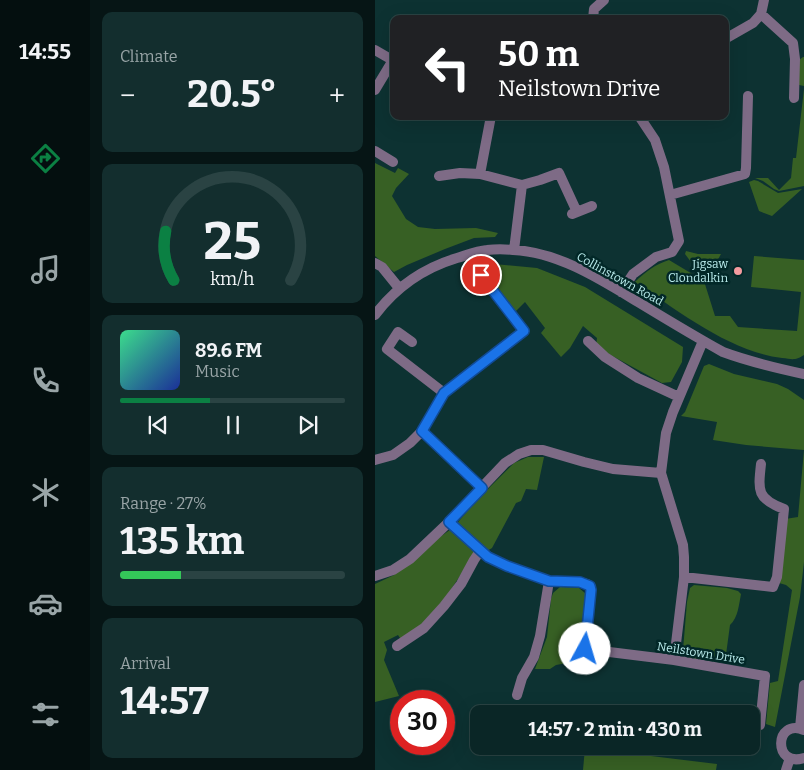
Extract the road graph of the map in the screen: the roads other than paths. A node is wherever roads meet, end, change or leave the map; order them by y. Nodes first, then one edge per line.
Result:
1 (604, 0) edge
2 (764, 0) edge
3 (761, 14) junction
4 (593, 15) edge
5 (729, 38) edge
6 (375, 50) edge
7 (390, 59) edge
8 (390, 66) edge
9 (375, 90) edge
10 (748, 96) dead end
11 (794, 98) dead end
12 (490, 120) edge
13 (642, 120) edge
14 (375, 151) edge
15 (393, 162) dead end
16 (480, 174) junction
17 (439, 176) dead end
18 (521, 185) junction
19 (670, 195) junction
20 (592, 206) dead end
21 (514, 250) junction
22 (375, 262) edge
23 (481, 275) dead end
24 (399, 288) junction
25 (621, 292) junction
26 (375, 315) edge
27 (588, 341) dead end
28 (703, 341) junction
29 (412, 342) dead end
30 (804, 374) edge
31 (444, 393) junction
32 (679, 397) junction
33 (422, 431) junction
34 (375, 460) edge
35 (761, 464) dead end
36 (661, 473) junction
37 (482, 488) junction
38 (449, 522) junction
39 (480, 551) junction
40 (375, 576) edge
41 (684, 577) junction
42 (549, 581) junction
43 (397, 646) dead end
44 (674, 660) junction
45 (804, 685) edge
46 (517, 695) dead end
47 (760, 725) dead end
48 (802, 729) edge
49 (790, 758) junction
50 (804, 758) edge
51 (786, 770) edge

1 - 4 street
2 - 3 street
3 - 5 street
3 - 11 street
6 - 7 street
8 - 9 street
10 - 19 street
12 - 16 street
13 - 19 street
14 - 15 street
16 - 17 street
16 - 18 street
18 - 20 street
18 - 21 street
19 - 25 street
21 - 24 street, Collinstown Road
21 - 25 street, Collinstown Road
22 - 24 street
23 - 31 street
24 - 26 street, Collinstown Road
25 - 28 street, Collinstown Road
27 - 32 street
28 - 30 street, Collinstown Road
28 - 32 street
29 - 31 street
31 - 33 street
32 - 36 street
33 - 34 street
33 - 37 street
35 - 41 street
36 - 37 street
36 - 41 street
37 - 38 street
38 - 39 street, Neilstown Drive
38 - 40 street
39 - 42 street, Neilstown Drive
39 - 43 street
41 - 44 street
42 - 44 street, Neilstown Drive
42 - 46 street
44 - 47 street, Neilstown Drive
45 - 48 street
48 - 49 street
49 - 50 street
49 - 51 street

